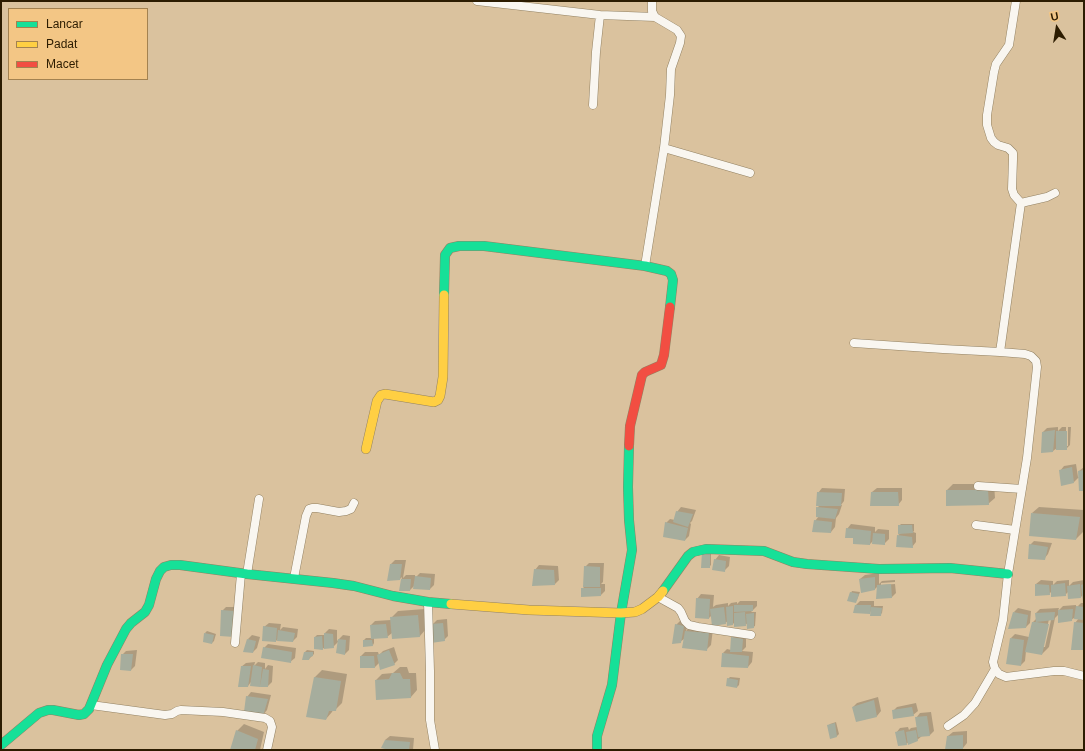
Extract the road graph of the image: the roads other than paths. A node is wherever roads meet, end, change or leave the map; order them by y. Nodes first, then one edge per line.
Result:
1 (477, 1) edge
2 (652, 1) edge
3 (1016, 1) edge
4 (517, 3) edge
5 (600, 15) junction
6 (655, 17) junction
7 (593, 105) dead end
8 (664, 148) junction
9 (750, 173) dead end
10 (1055, 193) dead end
11 (1021, 202) junction
12 (645, 266) junction
13 (854, 343) dead end
14 (1000, 352) junction
15 (366, 449) dead end
16 (978, 486) dead end
17 (1022, 489) junction
18 (259, 500) dead end
19 (354, 502) dead end
20 (976, 525) dead end
21 (1015, 530) junction
22 (244, 574) junction
23 (1008, 574) junction
24 (294, 578) junction
25 (658, 597) junction
26 (428, 602) junction
27 (621, 613) junction
28 (751, 635) dead end
29 (235, 643) dead end
30 (995, 670) junction
31 (1084, 676) edge
32 (91, 705) junction
33 (948, 726) dead end
34 (1, 744) edge
35 (268, 750) edge
36 (435, 750) edge
37 (597, 750) edge

1 - 4 street
2 - 6 street
3 - 11 street
4 - 5 street
5 - 6 street
5 - 7 street
6 - 8 street
8 - 9 street
8 - 12 street
10 - 11 street
11 - 14 street
12 - 15 street
12 - 27 street
13 - 14 street
14 - 17 street
16 - 17 street
17 - 21 street
18 - 22 street
19 - 24 street
20 - 21 street
21 - 23 street
22 - 24 street
22 - 29 street
22 - 32 street
23 - 25 street
23 - 30 street
24 - 26 street
25 - 27 street
25 - 28 street
26 - 27 street
26 - 36 street
27 - 37 street
30 - 31 street
30 - 33 street
32 - 34 street
32 - 35 street

